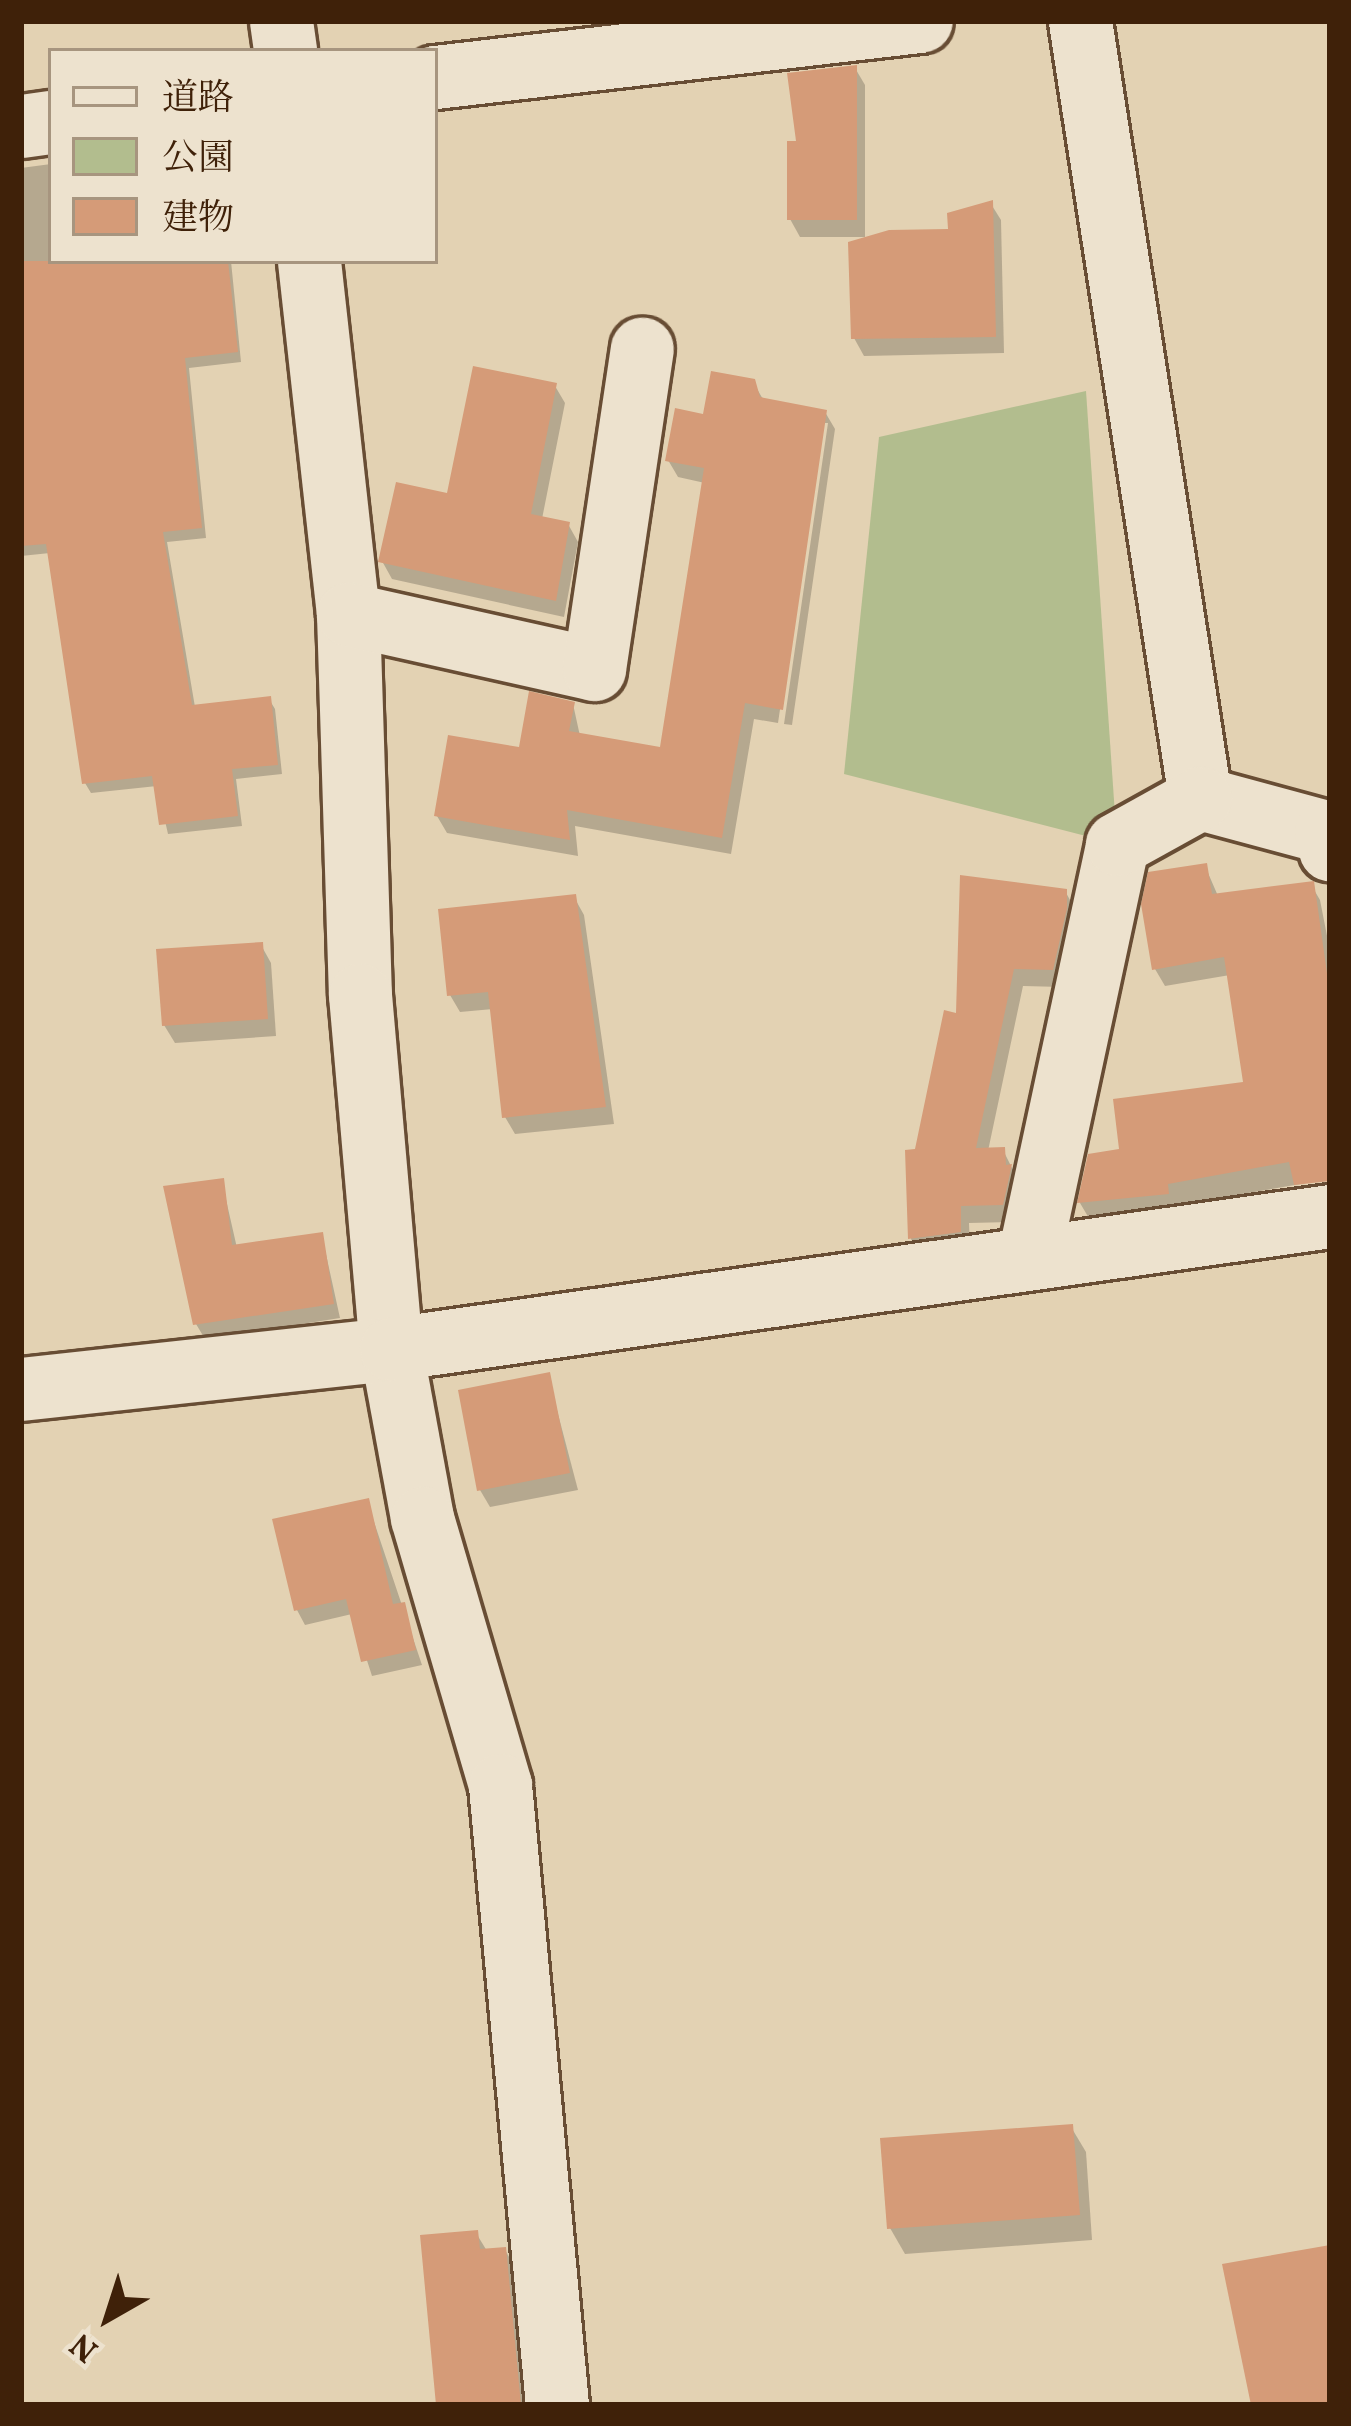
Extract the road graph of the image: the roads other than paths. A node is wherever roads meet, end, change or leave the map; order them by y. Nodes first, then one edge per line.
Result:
1 (921, 21) edge
2 (1080, 21) edge
3 (438, 77) edge
4 (309, 264) edge
5 (642, 349) dead end
6 (348, 614) junction
7 (1200, 798) junction
8 (1330, 850) edge
9 (1330, 1216) edge
10 (1029, 1256) junction
11 (391, 1349) junction
12 (21, 1389) edge
13 (557, 2405) edge

1 - 3 street
2 - 7 street
4 - 6 street
5 - 6 street
6 - 11 street
7 - 8 street
7 - 10 street
9 - 10 street
10 - 11 street
11 - 12 street
11 - 13 street

